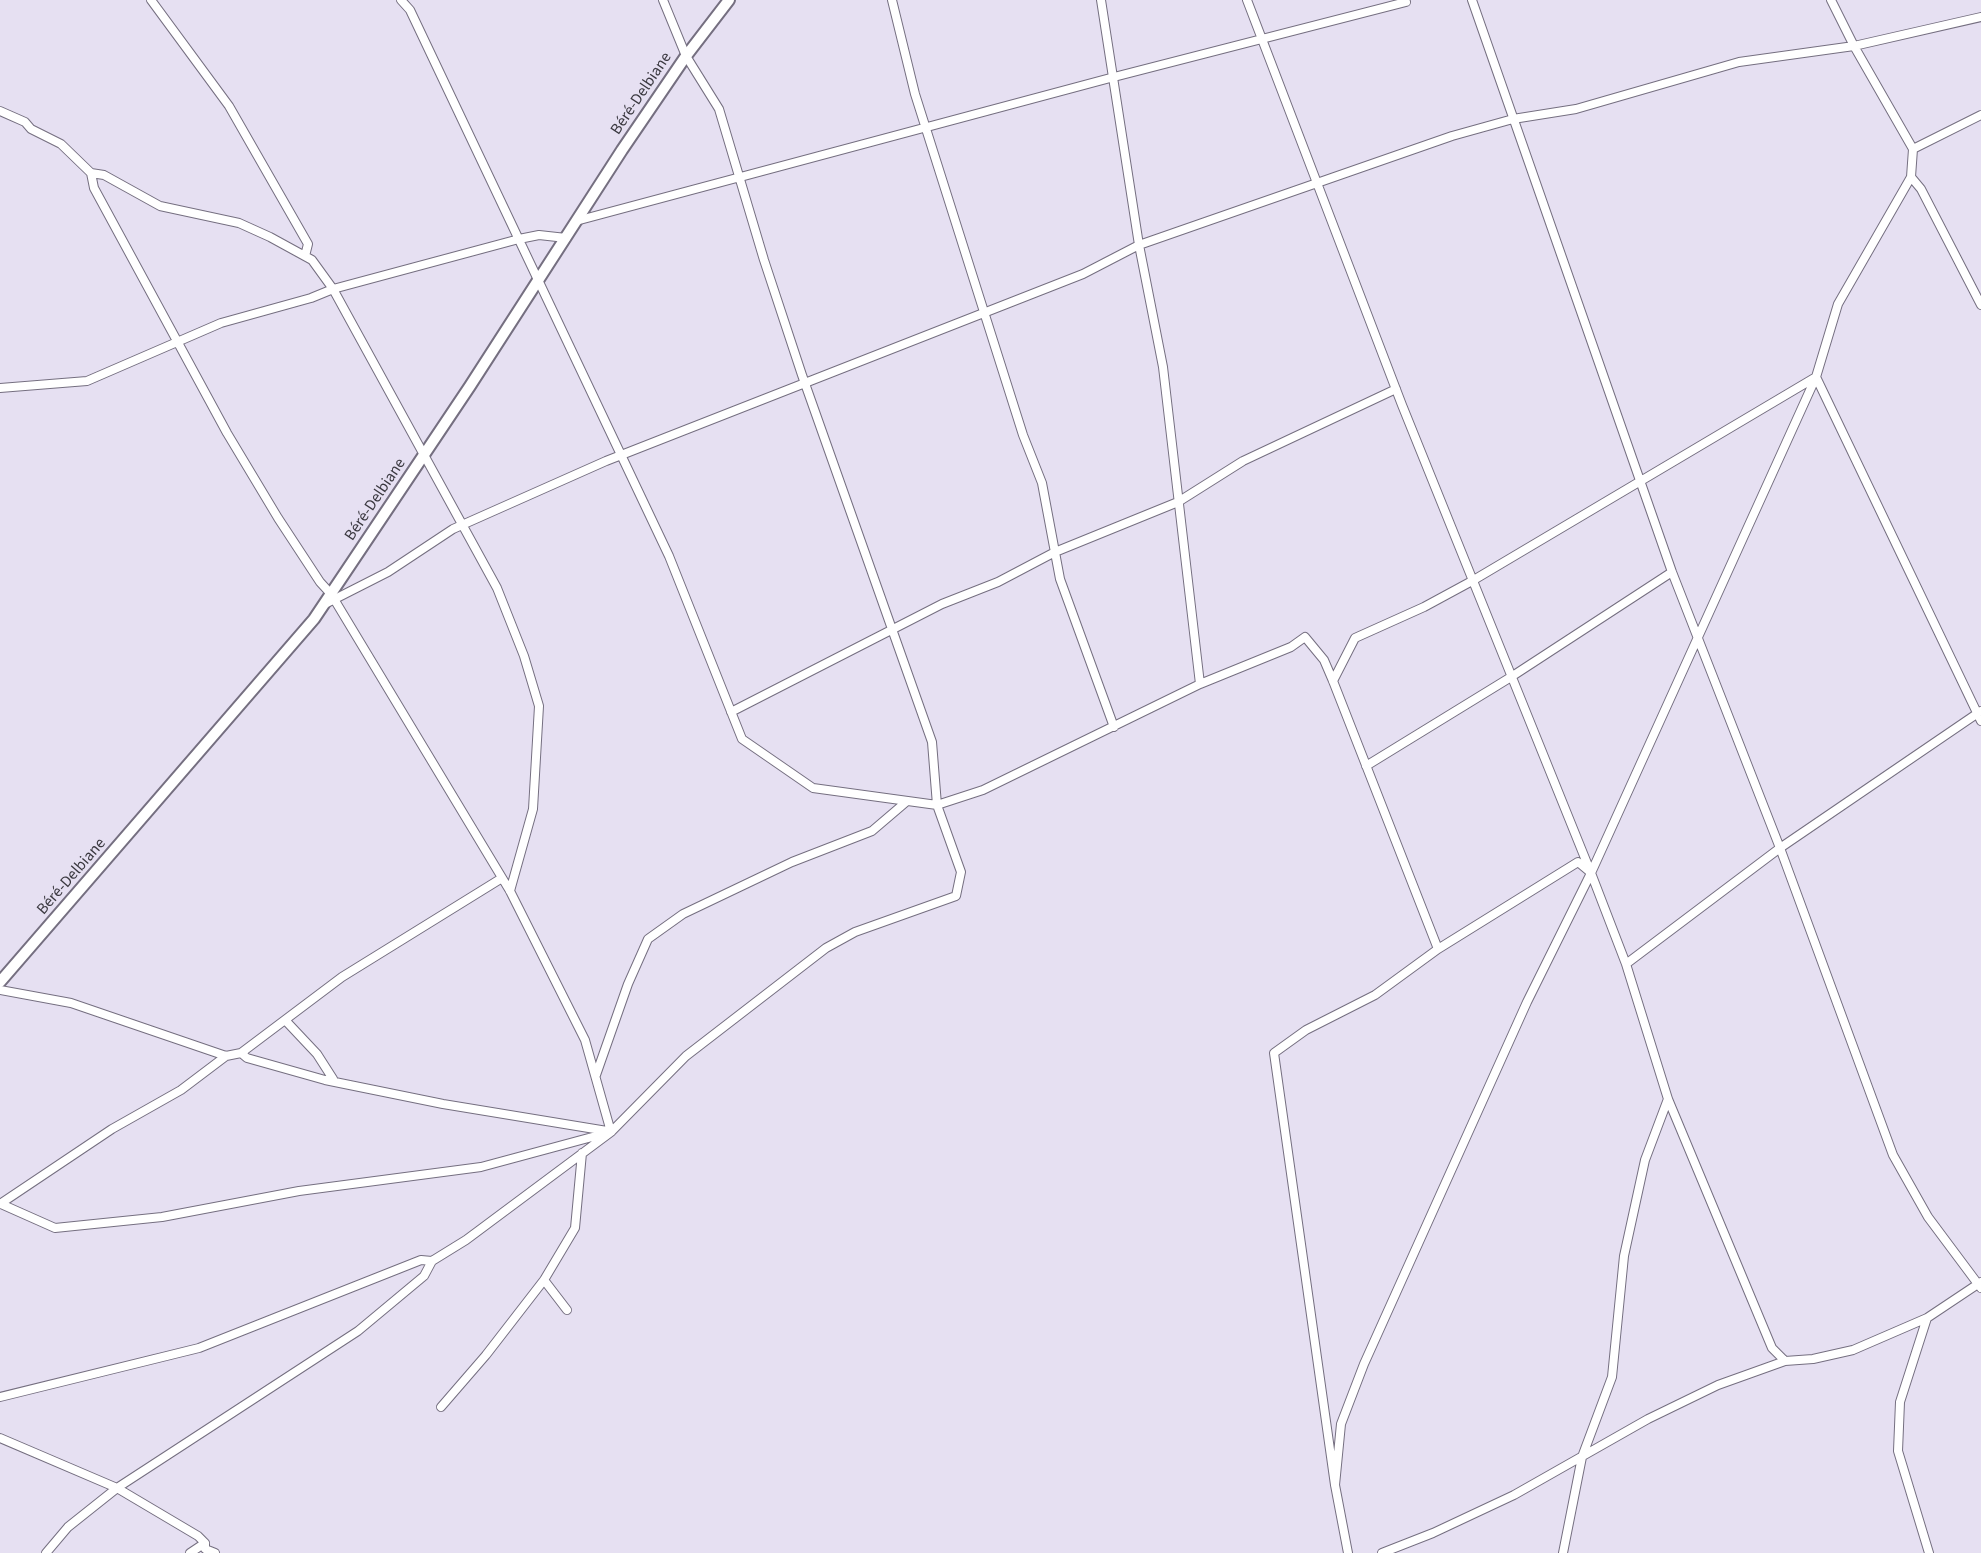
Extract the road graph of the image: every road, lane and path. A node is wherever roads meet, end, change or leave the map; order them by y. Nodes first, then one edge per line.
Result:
1 (151, 0) edge
2 (401, 0) edge
3 (663, 0) edge
4 (729, 0) edge
5 (892, 0) edge
6 (1101, 0) edge
7 (1247, 0) edge
8 (1472, 0) edge
9 (1831, 0) edge
10 (1406, 2) dead end
11 (1981, 17) edge
12 (1263, 39) junction
13 (1854, 46) junction
14 (686, 56) junction
15 (1114, 77) junction
16 (0, 111) edge
17 (1981, 115) edge
18 (1514, 119) junction
19 (926, 129) junction
20 (1913, 149) junction
21 (91, 173) junction
22 (1911, 177) junction
23 (741, 178) junction
24 (1317, 183) junction
25 (576, 221) junction
26 (566, 237) junction
27 (519, 239) junction
28 (1139, 245) junction
29 (305, 256) junction
30 (537, 282) junction
31 (333, 289) junction
32 (1981, 304) edge
33 (985, 312) junction
34 (177, 342) junction
35 (1816, 377) junction
36 (805, 383) junction
37 (0, 388) edge
38 (1396, 389) junction
39 (425, 454) junction
40 (621, 455) junction
41 (1641, 481) junction
42 (1178, 502) junction
43 (463, 525) junction
44 (1055, 552) junction
45 (1672, 572) junction
46 (1472, 581) junction
47 (332, 597) junction
48 (890, 629) junction
49 (1696, 636) junction
50 (1511, 677) junction
51 (1333, 681) junction
52 (1200, 684) junction
53 (731, 712) junction
54 (1980, 716) edge
55 (1114, 728) junction
56 (1366, 766) junction
57 (906, 802) junction
58 (937, 805) junction
59 (1780, 848) junction
60 (1591, 873) junction
61 (502, 878) junction
62 (510, 891) junction
63 (1438, 950) junction
64 (1626, 964) junction
65 (0, 982) edge
66 (0, 990) edge
67 (285, 1020) junction
68 (241, 1053) junction
69 (226, 1056) junction
70 (596, 1076) junction
71 (333, 1079) junction
72 (1668, 1099) junction
73 (611, 1132) junction
74 (582, 1153) junction
75 (0, 1204) edge
76 (432, 1261) junction
77 (544, 1280) junction
78 (1980, 1285) edge
79 (567, 1310) dead end
80 (1927, 1318) junction
81 (1785, 1360) junction
82 (0, 1397) edge
83 (441, 1407) dead end
84 (0, 1438) edge
85 (1582, 1457) junction
86 (1335, 1485) junction
87 (117, 1488) junction
88 (205, 1543) junction
89 (46, 1553) edge
90 (190, 1553) edge
91 (215, 1553) edge
92 (1348, 1553) edge
93 (1383, 1553) edge
94 (1563, 1553) edge
95 (1929, 1553) edge

1 - 29 street
2 - 27 street
3 - 14 street
4 - 14 street, Béré-Delbiane
5 - 19 street
6 - 15 street
7 - 12 street
8 - 18 street
9 - 13 street
10 - 12 street
11 - 13 street
12 - 15 street
12 - 24 street
13 - 18 street
13 - 20 street
14 - 23 street
14 - 25 street, Béré-Delbiane
15 - 19 street
15 - 28 street
16 - 21 street
17 - 20 street
18 - 24 street
18 - 41 street
19 - 23 street
19 - 33 street
20 - 22 street
21 - 29 street
21 - 34 street
22 - 32 street
22 - 35 street
23 - 25 street
23 - 36 street
24 - 28 street
24 - 38 street
25 - 26 street, Béré-Delbiane
26 - 27 street
26 - 30 street, Béré-Delbiane
27 - 30 street
27 - 31 street
28 - 33 street
28 - 42 street
29 - 31 street
30 - 39 street, Béré-Delbiane
30 - 40 street
31 - 34 street
31 - 39 street
33 - 36 street
33 - 44 street
34 - 37 street
34 - 47 street
35 - 41 street
35 - 49 street
35 - 54 street
36 - 40 street
36 - 48 street
38 - 42 street
38 - 46 street
39 - 43 street
39 - 47 street, Béré-Delbiane
40 - 43 street
40 - 53 street
41 - 45 street
41 - 46 street
42 - 44 street
42 - 52 street
43 - 47 street
43 - 62 street
44 - 48 street
44 - 55 street
45 - 49 street
45 - 50 street
46 - 50 street
46 - 51 street
47 - 61 street
47 - 65 street, Béré-Delbiane
48 - 53 street
48 - 58 street
49 - 59 street
49 - 60 street
50 - 56 street
50 - 60 street
51 - 52 street
51 - 56 street
52 - 55 street
53 - 57 street
54 - 59 street
55 - 58 street
56 - 63 street
57 - 58 street
57 - 70 street
58 - 73 street
59 - 64 street
59 - 78 street
60 - 63 street
60 - 64 street
60 - 86 street
61 - 62 street
61 - 67 street
62 - 70 street
63 - 86 street
64 - 72 street
66 - 69 street
67 - 68 street
67 - 71 street
68 - 69 street
68 - 71 street
69 - 75 street
70 - 73 street
71 - 73 street
72 - 81 street
72 - 85 street
73 - 74 street
73 - 75 street
74 - 76 street
74 - 77 street
76 - 82 street
76 - 87 street
77 - 79 street
77 - 83 street
78 - 80 street
80 - 81 street
80 - 95 street
81 - 85 street
84 - 87 street
85 - 93 street
85 - 94 street
86 - 92 street
87 - 88 street
87 - 89 street
88 - 90 street
88 - 91 street

